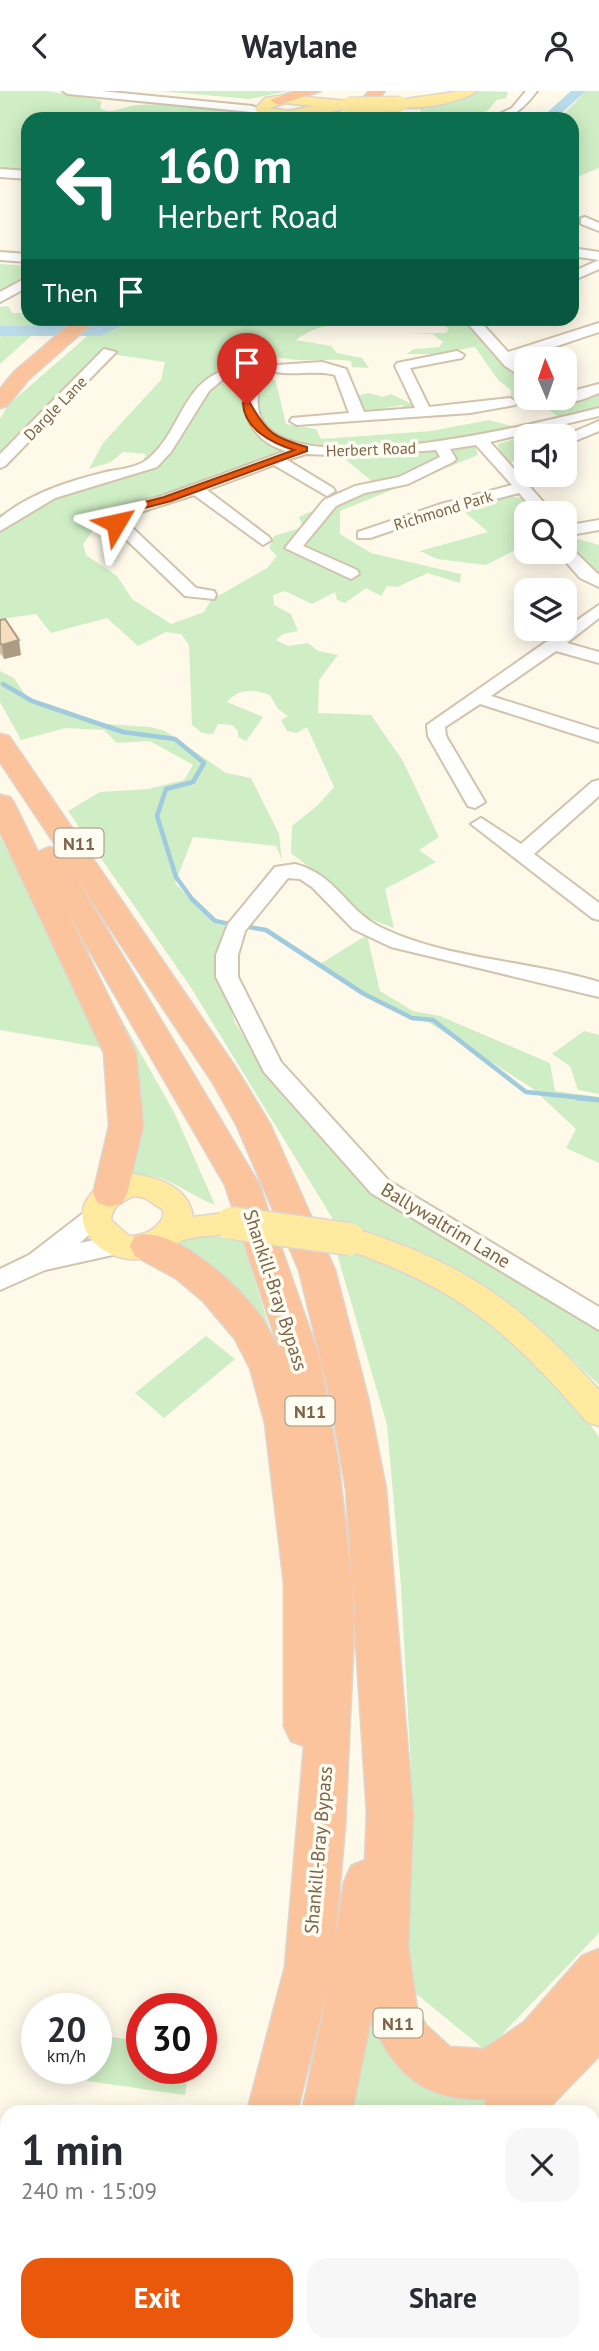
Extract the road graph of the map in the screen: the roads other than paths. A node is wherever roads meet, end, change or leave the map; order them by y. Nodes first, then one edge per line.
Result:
1 (68, 91) edge
2 (127, 91) edge
3 (470, 91) edge
4 (532, 91) edge
5 (102, 93) edge
6 (393, 95) edge
7 (152, 96) edge
8 (311, 101) edge
9 (274, 110) edge
10 (351, 112) edge
11 (380, 112) edge
12 (511, 112) edge
13 (0, 173) edge
14 (21, 174) edge
15 (585, 221) dead end
16 (599, 226) edge
17 (579, 253) edge
18 (599, 255) edge
19 (0, 256) edge
20 (21, 258) edge
21 (599, 264) edge
22 (579, 274) edge
23 (21, 285) edge
24 (0, 298) edge
25 (66, 326) edge
26 (68, 326) edge
27 (477, 326) edge
28 (599, 327) edge
29 (109, 352) dead end
30 (457, 355) dead end
31 (505, 357) junction
32 (514, 365) edge
33 (277, 369) dead end
34 (0, 375) edge
35 (599, 388) edge
36 (578, 396) edge
37 (0, 402) edge
38 (510, 402) dead end
39 (478, 408) junction
40 (420, 411) junction
41 (599, 412) edge
42 (358, 416) junction
43 (318, 419) junction
44 (298, 421) dead end
45 (515, 424) edge
46 (555, 424) edge
47 (599, 425) edge
48 (424, 429) dead end
49 (514, 434) edge
50 (577, 435) edge
51 (324, 437) dead end
52 (481, 441) junction
53 (441, 445) junction
54 (304, 449) junction
55 (277, 461) junction
56 (0, 463) edge
57 (514, 478) edge
58 (522, 487) joint
59 (196, 489) junction
60 (327, 491) dead end
61 (534, 501) edge
62 (599, 525) edge
63 (0, 526) edge
64 (577, 529) edge
65 (364, 535) dead end
66 (263, 540) dead end
67 (577, 564) edge
68 (351, 574) dead end
69 (599, 582) edge
70 (208, 595) dead end
71 (599, 610) edge
72 (554, 645) junction
73 (599, 658) edge
74 (477, 697) junction
75 (0, 727) edge
76 (599, 736) edge
77 (0, 742) edge
78 (0, 781) edge
79 (598, 787) edge
80 (475, 802) dead end
81 (0, 803) edge
82 (481, 824) dead end
83 (522, 855) junction
84 (599, 913) edge
85 (150, 961) junction
86 (599, 991) edge
87 (102, 1206) junction
88 (153, 1232) junction
89 (37, 1262) junction
90 (0, 1280) edge
91 (599, 1320) edge
92 (599, 1412) edge
93 (384, 1761) junction
94 (599, 1973) edge
95 (599, 2020) edge
96 (272, 2105) edge
97 (273, 2105) edge
98 (328, 2105) edge
99 (515, 2105) edge

1 - 5 street
2 - 5 street
3 - 6 main road
4 - 12 street
5 - 7 street
6 - 10 highway
6 - 10 main road, bridge
6 - 11 highway
7 - 9 street
8 - 9 highway
8 - 10 main road
13 - 14 street
15 - 16 street
17 - 18 street
19 - 20 street
21 - 22 street
23 - 24 street
25 - 34 highway
26 - 37 highway
27 - 31 street
28 - 31 street
29 - 56 street, Dargle Lane
30 - 40 street
31 - 32 street
33 - 42 street
35 - 36 street
38 - 39 street
39 - 40 street
39 - 45 street
40 - 42 street
40 - 48 street
41 - 46 street, Herbert Road
42 - 43 street
43 - 44 street
43 - 51 street
47 - 50 street
49 - 52 street, Herbert Road
52 - 53 street, Herbert Road
52 - 57 street, Richmond Park
53 - 54 street, Herbert Road
53 - 68 street
54 - 55 street
54 - 63 street, Herbert Road
55 - 59 street
55 - 60 street
58 - 61 street, Richmond Park
58 - 65 street, Richmond Park
59 - 66 street
59 - 70 street
62 - 64 street
67 - 69 street
71 - 72 street
72 - 73 street
72 - 74 street
74 - 76 street
74 - 80 street
75 - 85 highway, N11
77 - 85 highway, Shankill-Bray Bypass / N11
78 - 97 highway, Shankill-Bray Bypass / N11
79 - 83 street
81 - 87 highway, N11
82 - 83 street
83 - 84 street
85 - 93 highway, Shankill-Bray Bypass / N11
86 - 91 street, Ballywaltrim Lane
87 - 88 main road
87 - 88 main road
87 - 89 street
88 - 89 street
88 - 92 main road, bridge
88 - 96 highway, N11
89 - 90 street
93 - 94 highway, N11
93 - 98 highway, N11
95 - 99 highway

